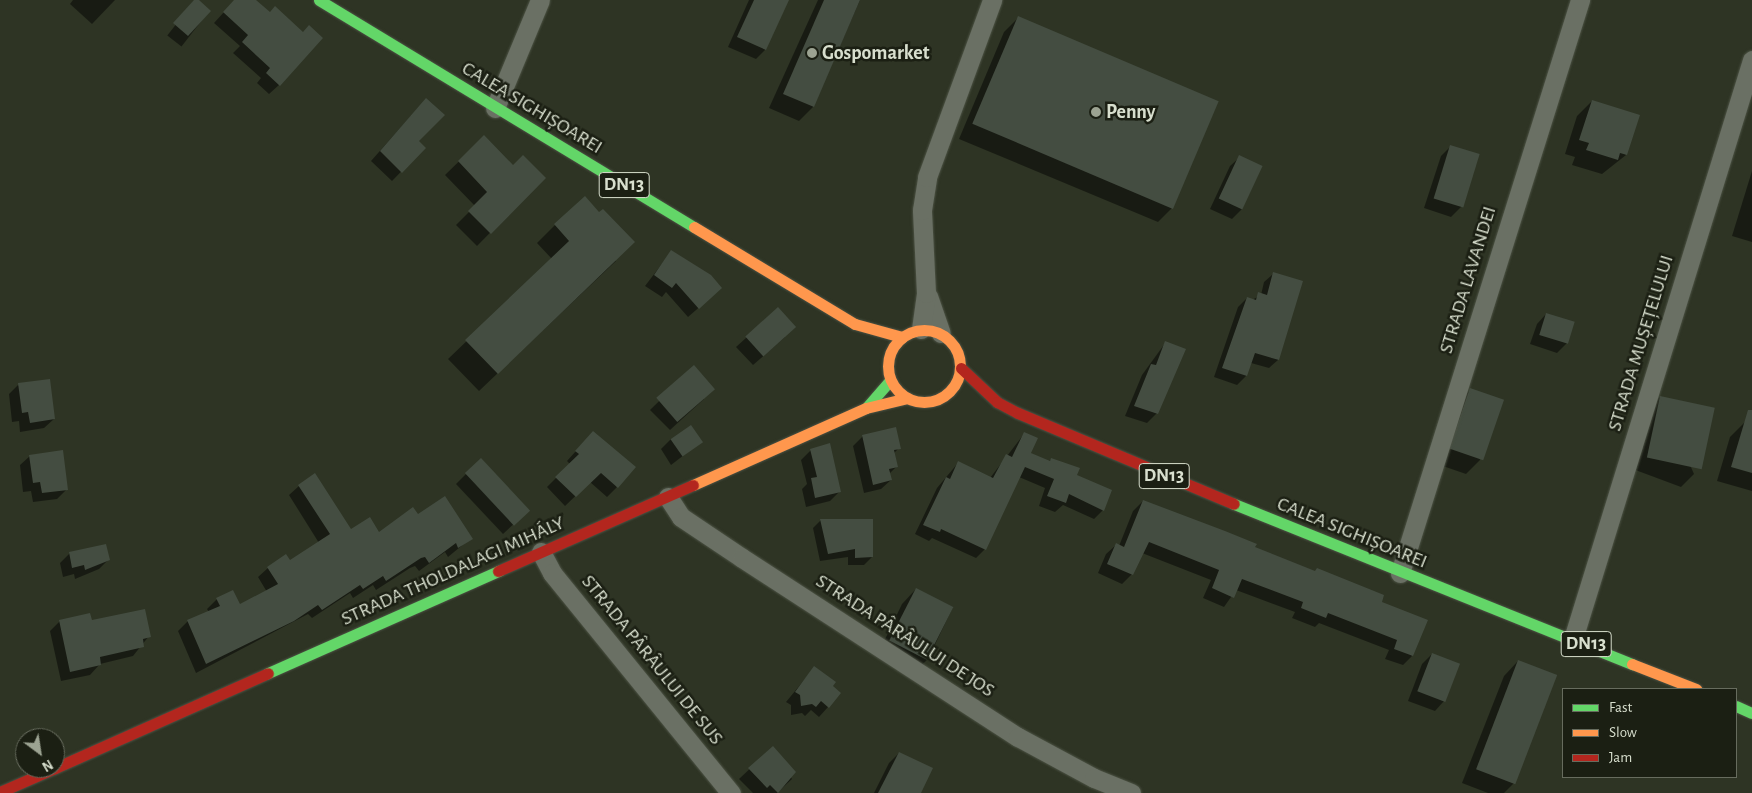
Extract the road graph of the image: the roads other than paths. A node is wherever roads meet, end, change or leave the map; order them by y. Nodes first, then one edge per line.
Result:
1 (320, 0) edge
2 (540, 0) edge
3 (992, 0) edge
4 (1580, 0) edge
5 (1752, 60) edge
6 (495, 108) junction
7 (926, 293) junction
8 (854, 324) junction
9 (921, 329) junction
10 (941, 333) junction
11 (902, 336) junction
12 (888, 362) junction
13 (961, 368) junction
14 (890, 380) junction
15 (947, 394) junction
16 (907, 398) junction
17 (996, 402) junction
18 (866, 408) junction
19 (668, 497) junction
20 (541, 552) junction
21 (1400, 573) junction
22 (1573, 639) junction
23 (1694, 688) edge
24 (1737, 706) edge
25 (1752, 713) edge
26 (65, 764) edge
27 (32, 778) edge
28 (0, 792) edge
29 (732, 793) edge
30 (1131, 793) edge

1 - 6 main road, CALEA SIGHIȘOAREI / DN13
2 - 6 street
3 - 7 street
4 - 21 street, STRADA LAVANDEI
5 - 22 street, STRADA MUȘEȚELULUI
6 - 8 main road, CALEA SIGHIȘOAREI / DN13
7 - 9 street
7 - 10 street
8 - 11 main road, CALEA SIGHIȘOAREI / DN13
8 - 12 main road, CALEA SIGHIȘOAREI / DN13
9 - 10 main road
9 - 11 main road
10 - 13 main road, DN13
11 - 12 main road
12 - 14 main road
13 - 15 main road
13 - 17 main road, CALEA SIGHIȘOAREI / DN13
14 - 16 main road
14 - 18 main road, STRADA THOLDALAGI MIHÁLY
15 - 16 main road, DN13
15 - 17 main road, CALEA SIGHIȘOAREI / DN13
16 - 18 main road, STRADA THOLDALAGI MIHÁLY
17 - 21 main road, CALEA SIGHIȘOAREI / DN13
18 - 19 main road, STRADA THOLDALAGI MIHÁLY
19 - 20 main road, STRADA THOLDALAGI MIHÁLY
19 - 30 street, STRADA PÂRÂULUI DE JOS
20 - 26 main road, STRADA THOLDALAGI MIHÁLY
20 - 29 street, STRADA PÂRÂULUI DE SUS
21 - 22 main road, CALEA SIGHIȘOAREI / DN13
22 - 23 main road, CALEA SIGHIȘOAREI / DN13
24 - 25 main road
27 - 28 main road, STRADA THOLDALAGI MIHÁLY

